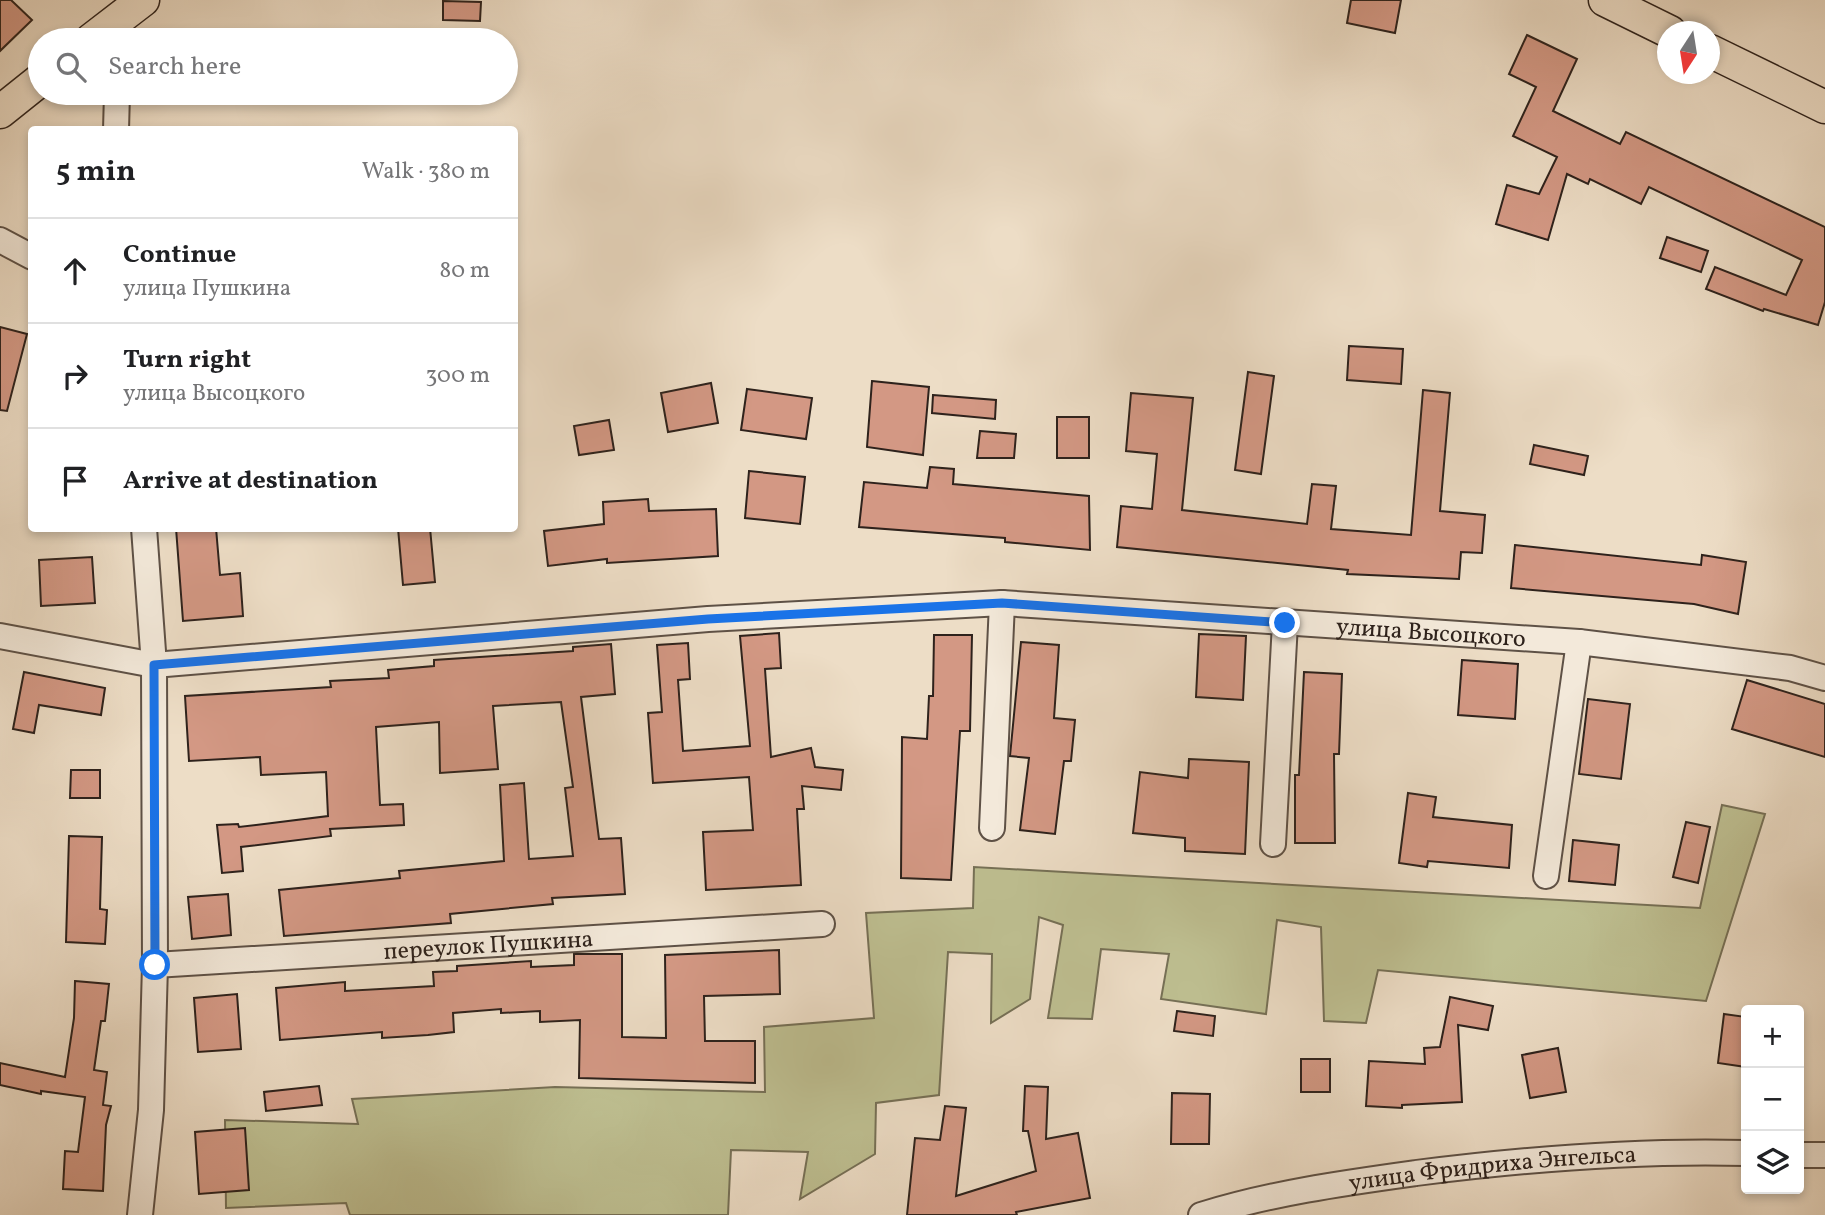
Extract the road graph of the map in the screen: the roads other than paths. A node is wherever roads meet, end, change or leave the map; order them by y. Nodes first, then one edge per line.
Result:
1 (1605, 0) edge
2 (127, 19) edge
3 (1657, 26) edge
4 (112, 28) edge
5 (1720, 56) edge
6 (28, 90) edge
7 (117, 105) edge
8 (1825, 107) edge
9 (0, 112) edge
10 (116, 126) edge
11 (0, 240) edge
12 (28, 255) edge
13 (144, 532) edge
14 (1002, 603) junction
15 (1285, 623) junction
16 (0, 636) edge
17 (1578, 642) junction
18 (154, 665) junction
19 (1825, 678) edge
20 (992, 828) dead end
21 (1273, 844) dead end
22 (1546, 876) dead end
23 (822, 924) dead end
24 (155, 965) junction
25 (1741, 1153) edge
26 (1804, 1155) edge
27 (1825, 1155) edge
28 (140, 1215) edge
29 (1202, 1215) edge

1 - 3 main road
2 - 4 main road
5 - 8 main road
6 - 9 main road
7 - 10 street
11 - 12 street
13 - 18 street
14 - 15 street, улица Высоцкого
14 - 18 street, улица Высоцкого
14 - 20 street
15 - 17 street, улица Высоцкого
15 - 21 street
16 - 18 street, улица Высоцкого
17 - 19 street, улица Высоцкого
17 - 22 street
18 - 24 street
23 - 24 street, переулок Пушкина
24 - 28 street
25 - 29 street, улица Фридриха Энгельса
26 - 27 street

